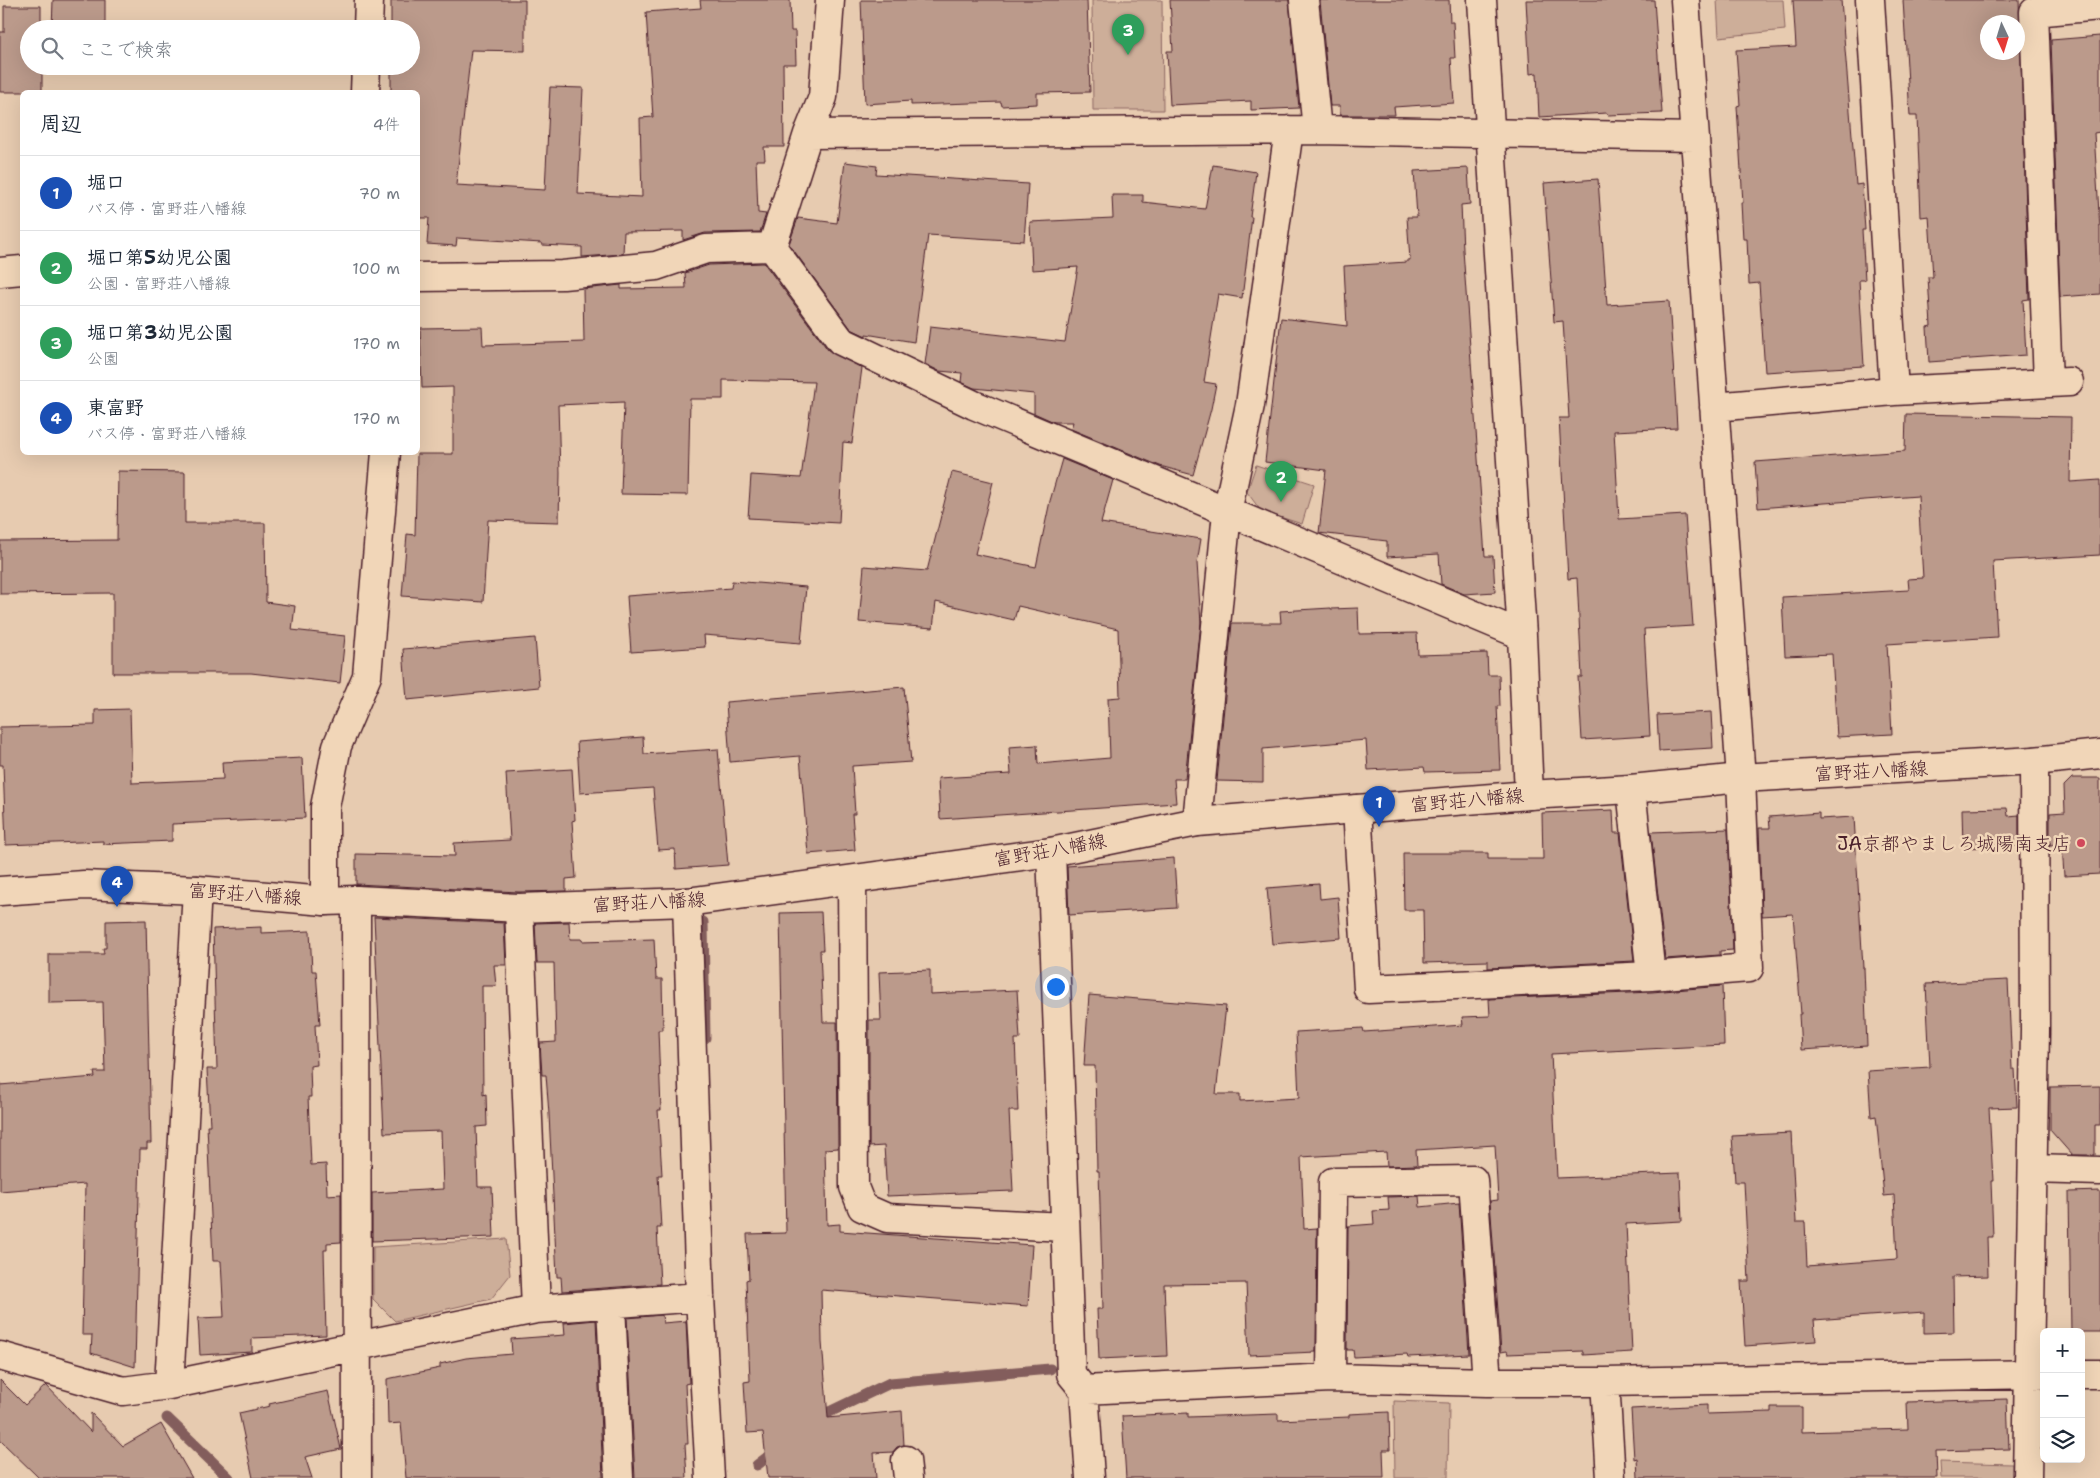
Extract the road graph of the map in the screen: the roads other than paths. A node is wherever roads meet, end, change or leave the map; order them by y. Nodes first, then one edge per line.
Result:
1 (369, 0) edge
2 (830, 0) edge
3 (1304, 0) edge
4 (1482, 0) edge
5 (1685, 0) edge
6 (1870, 0) edge
7 (2100, 6) edge
8 (368, 20) edge
9 (366, 75) edge
10 (365, 90) edge
11 (1289, 130) junction
12 (1317, 130) junction
13 (808, 134) junction
14 (1490, 134) junction
15 (1694, 137) junction
16 (772, 247) junction
17 (20, 270) edge
18 (0, 272) edge
19 (420, 277) edge
20 (1894, 391) junction
21 (1714, 407) junction
22 (386, 455) edge
23 (1227, 512) junction
24 (1522, 635) junction
25 (2100, 754) edge
26 (2034, 761) junction
27 (1741, 778) junction
28 (1631, 789) junction
29 (1529, 795) junction
30 (1357, 809) junction
31 (1197, 822) junction
32 (1051, 852) junction
33 (852, 880) junction
34 (197, 890) junction
35 (0, 891) edge
36 (356, 900) junction
37 (325, 901) junction
38 (687, 902) junction
39 (519, 908) junction
40 (1651, 976) junction
41 (2032, 1170) junction
42 (2100, 1171) edge
43 (1065, 1227) junction
44 (700, 1297) junction
45 (611, 1304) junction
46 (536, 1310) junction
47 (356, 1345) junction
48 (0, 1356) edge
49 (2036, 1374) edge
50 (2085, 1374) edge
51 (2100, 1374) edge
52 (1331, 1378) junction
53 (1487, 1382) junction
54 (1605, 1382) junction
55 (169, 1385) junction
56 (1084, 1390) junction
57 (713, 1477) edge
58 (357, 1478) edge
59 (618, 1478) edge
60 (1090, 1478) edge
61 (1611, 1478) edge
62 (2027, 1478) edge

1 - 8 street
2 - 13 street
3 - 12 street
4 - 14 street
5 - 15 street
6 - 20 street
7 - 20 street
9 - 10 street
11 - 12 street
11 - 13 street
11 - 23 street
12 - 14 street
13 - 16 street
14 - 15 street
14 - 24 street
15 - 21 street
16 - 19 street
16 - 23 street
17 - 18 street
20 - 21 street
21 - 27 street
22 - 37 street
23 - 24 street
23 - 31 street
24 - 29 street
25 - 26 street, 富野荘八幡線
26 - 27 street, 富野荘八幡線
26 - 41 street
27 - 28 street, 富野荘八幡線
27 - 40 street
28 - 29 street, 富野荘八幡線
28 - 40 street
29 - 30 street, 富野荘八幡線
30 - 31 street, 富野荘八幡線
30 - 40 street
31 - 32 street, 富野荘八幡線
32 - 33 street, 富野荘八幡線
32 - 43 street
33 - 38 street, 富野荘八幡線
33 - 43 street
34 - 35 street, 富野荘八幡線
34 - 37 street, 富野荘八幡線
34 - 55 street
36 - 37 street, 富野荘八幡線
36 - 39 street, 富野荘八幡線
36 - 47 street
38 - 39 street, 富野荘八幡線
38 - 44 street
39 - 46 street
41 - 42 street
41 - 49 street
43 - 56 street
44 - 45 street
44 - 57 street
45 - 46 street
45 - 59 street
46 - 47 street
47 - 55 street
47 - 58 street
48 - 55 street
49 - 54 street
49 - 62 street
50 - 51 street
52 - 53 street
52 - 53 street
52 - 56 street
53 - 54 street
54 - 61 street
56 - 60 street

